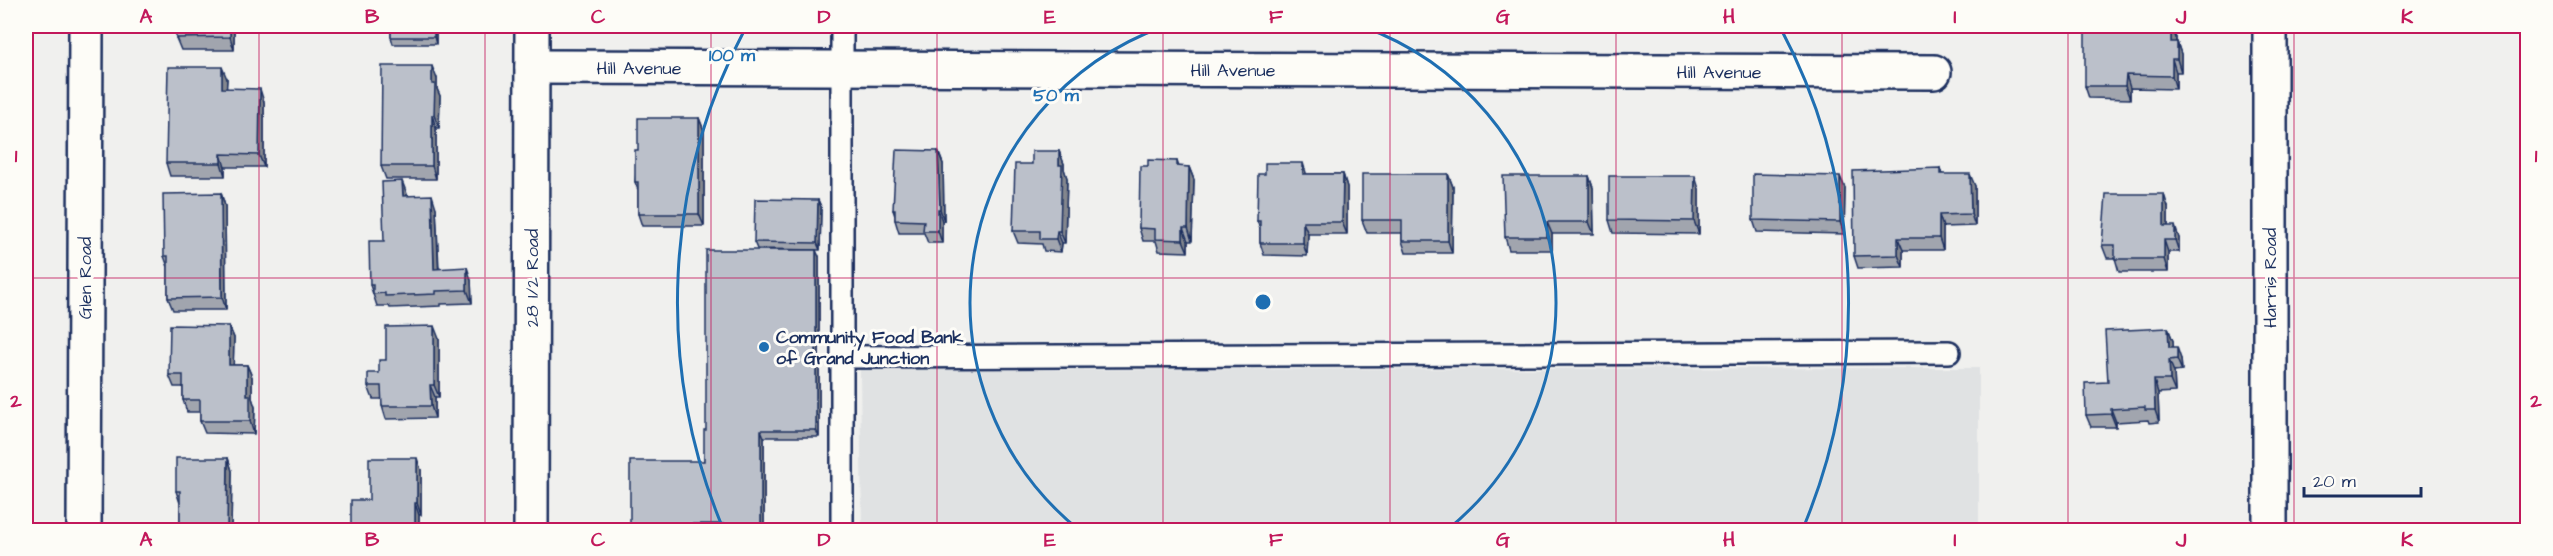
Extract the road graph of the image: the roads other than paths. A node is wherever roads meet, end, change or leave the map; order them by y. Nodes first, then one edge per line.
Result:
1 (86, 26) edge
2 (532, 26) edge
3 (842, 26) edge
4 (2270, 26) edge
5 (532, 67) junction
6 (842, 68) junction
7 (1934, 72) dead end
8 (1949, 352) dead end
9 (842, 357) junction
10 (84, 531) edge
11 (531, 531) edge
12 (842, 531) edge
13 (2270, 531) edge

1 - 10 street, Glen Road
2 - 5 street, 28 1/2 Road
3 - 6 lane
4 - 13 street, Harris Road
5 - 6 street, Hill Avenue
5 - 11 street, 28 1/2 Road
6 - 7 street, Hill Avenue
6 - 9 lane
8 - 9 lane
9 - 12 lane

